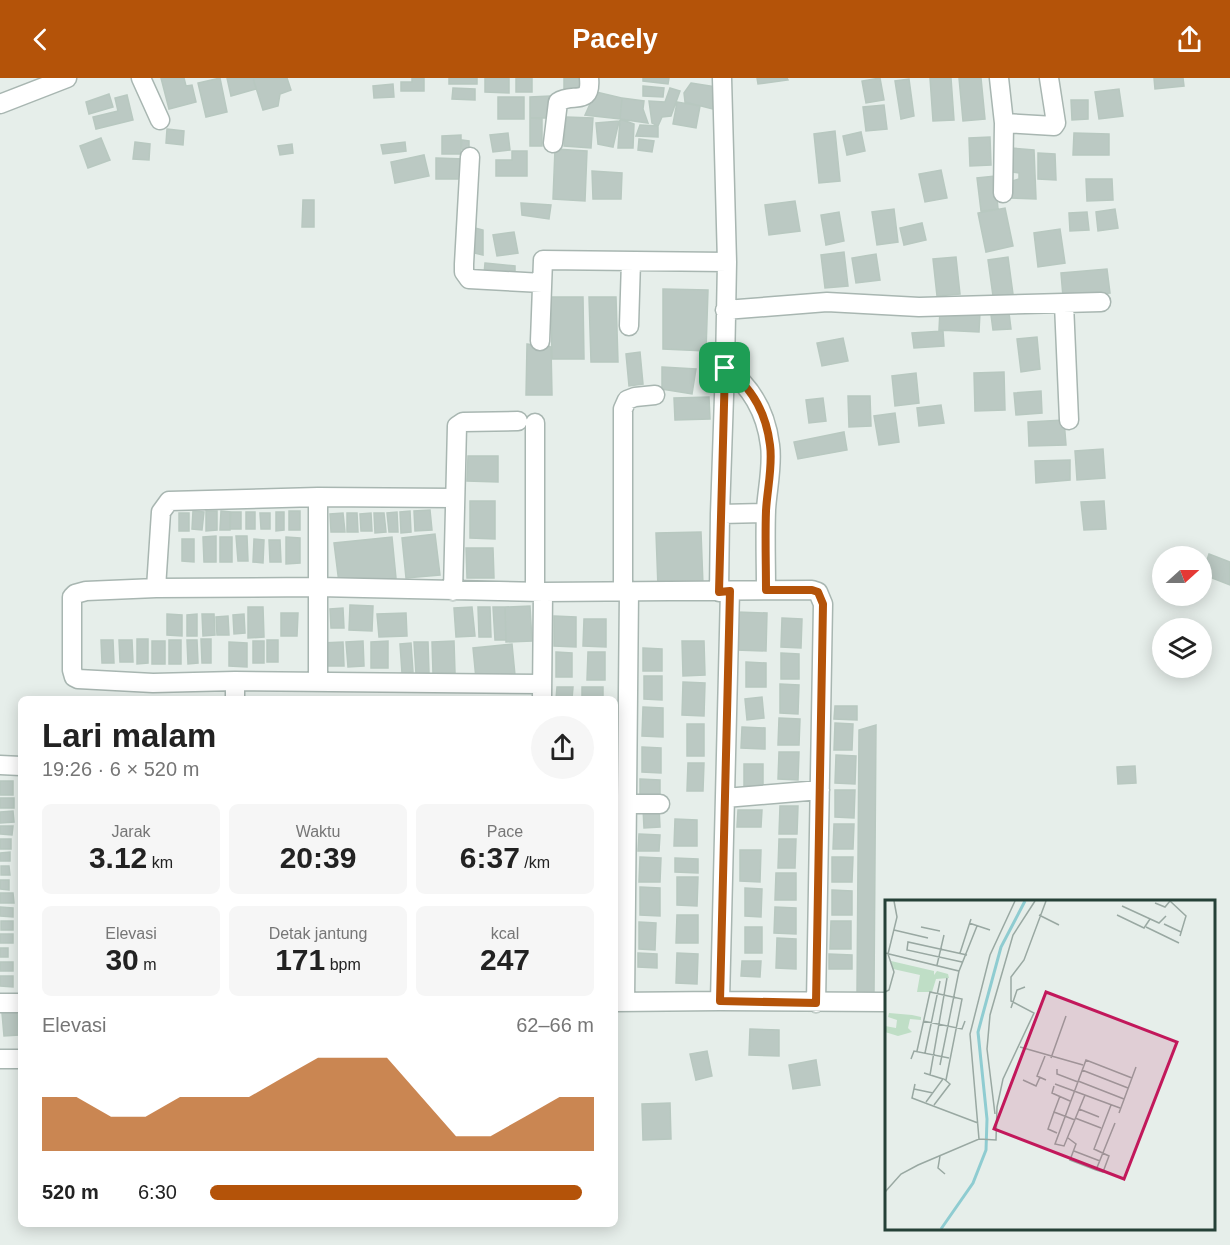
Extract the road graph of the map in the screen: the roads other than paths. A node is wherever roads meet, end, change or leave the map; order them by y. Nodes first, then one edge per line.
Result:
1 (68, 78) edge
2 (141, 78) edge
3 (589, 78) edge
4 (722, 78) edge
5 (999, 78) edge
6 (1049, 78) edge
7 (0, 104) edge
8 (160, 120) dead end
9 (1004, 123) junction
10 (553, 143) dead end
11 (470, 157) dead end
12 (1003, 193) dead end
13 (631, 261) junction
14 (727, 262) junction
15 (542, 284) junction
16 (1101, 303) dead end
17 (1064, 304) junction
18 (725, 310) junction
19 (629, 326) dead end
20 (540, 341) dead end
21 (725, 368) junction
22 (655, 395) dead end
23 (1069, 420) dead end
24 (318, 497) junction
25 (454, 498) junction
26 (766, 513) junction
27 (720, 514) junction
28 (318, 587) junction
29 (156, 588) junction
30 (766, 590) junction
31 (453, 591) junction
32 (626, 591) junction
33 (724, 591) junction
34 (539, 592) junction
35 (325, 687) edge
36 (235, 690) edge
37 (152, 691) edge
38 (412, 691) edge
39 (542, 691) edge
40 (0, 765) edge
41 (18, 766) edge
42 (820, 790) junction
43 (725, 798) junction
44 (660, 804) dead end
45 (623, 811) edge
46 (720, 1001) junction
47 (620, 1002) edge
48 (885, 1002) edge
49 (0, 1003) edge
50 (18, 1003) edge
51 (816, 1003) junction
52 (0, 1059) edge
53 (18, 1059) edge

1 - 7 street
2 - 8 street
3 - 10 street
4 - 14 street
5 - 9 street
6 - 9 street
9 - 12 street
11 - 15 street
13 - 14 street
13 - 15 street
13 - 19 street
14 - 18 street
15 - 20 street
16 - 17 street
17 - 18 street
17 - 23 street
18 - 21 street
21 - 26 street
21 - 27 street
22 - 32 street
24 - 25 street
24 - 28 street
24 - 29 street
25 - 31 street
25 - 34 street
26 - 27 street
26 - 30 street
27 - 33 street
28 - 29 street
28 - 31 street
28 - 35 street
29 - 37 street
30 - 33 street
30 - 42 street
31 - 34 street
32 - 33 street
32 - 34 street
32 - 45 street
33 - 43 street
34 - 39 street
35 - 36 street
35 - 38 street
36 - 37 street
38 - 39 street
40 - 41 street
42 - 43 street
42 - 51 street
43 - 46 street
44 - 45 street
45 - 47 street
46 - 47 street
46 - 51 street
48 - 51 street
49 - 50 street
52 - 53 street

